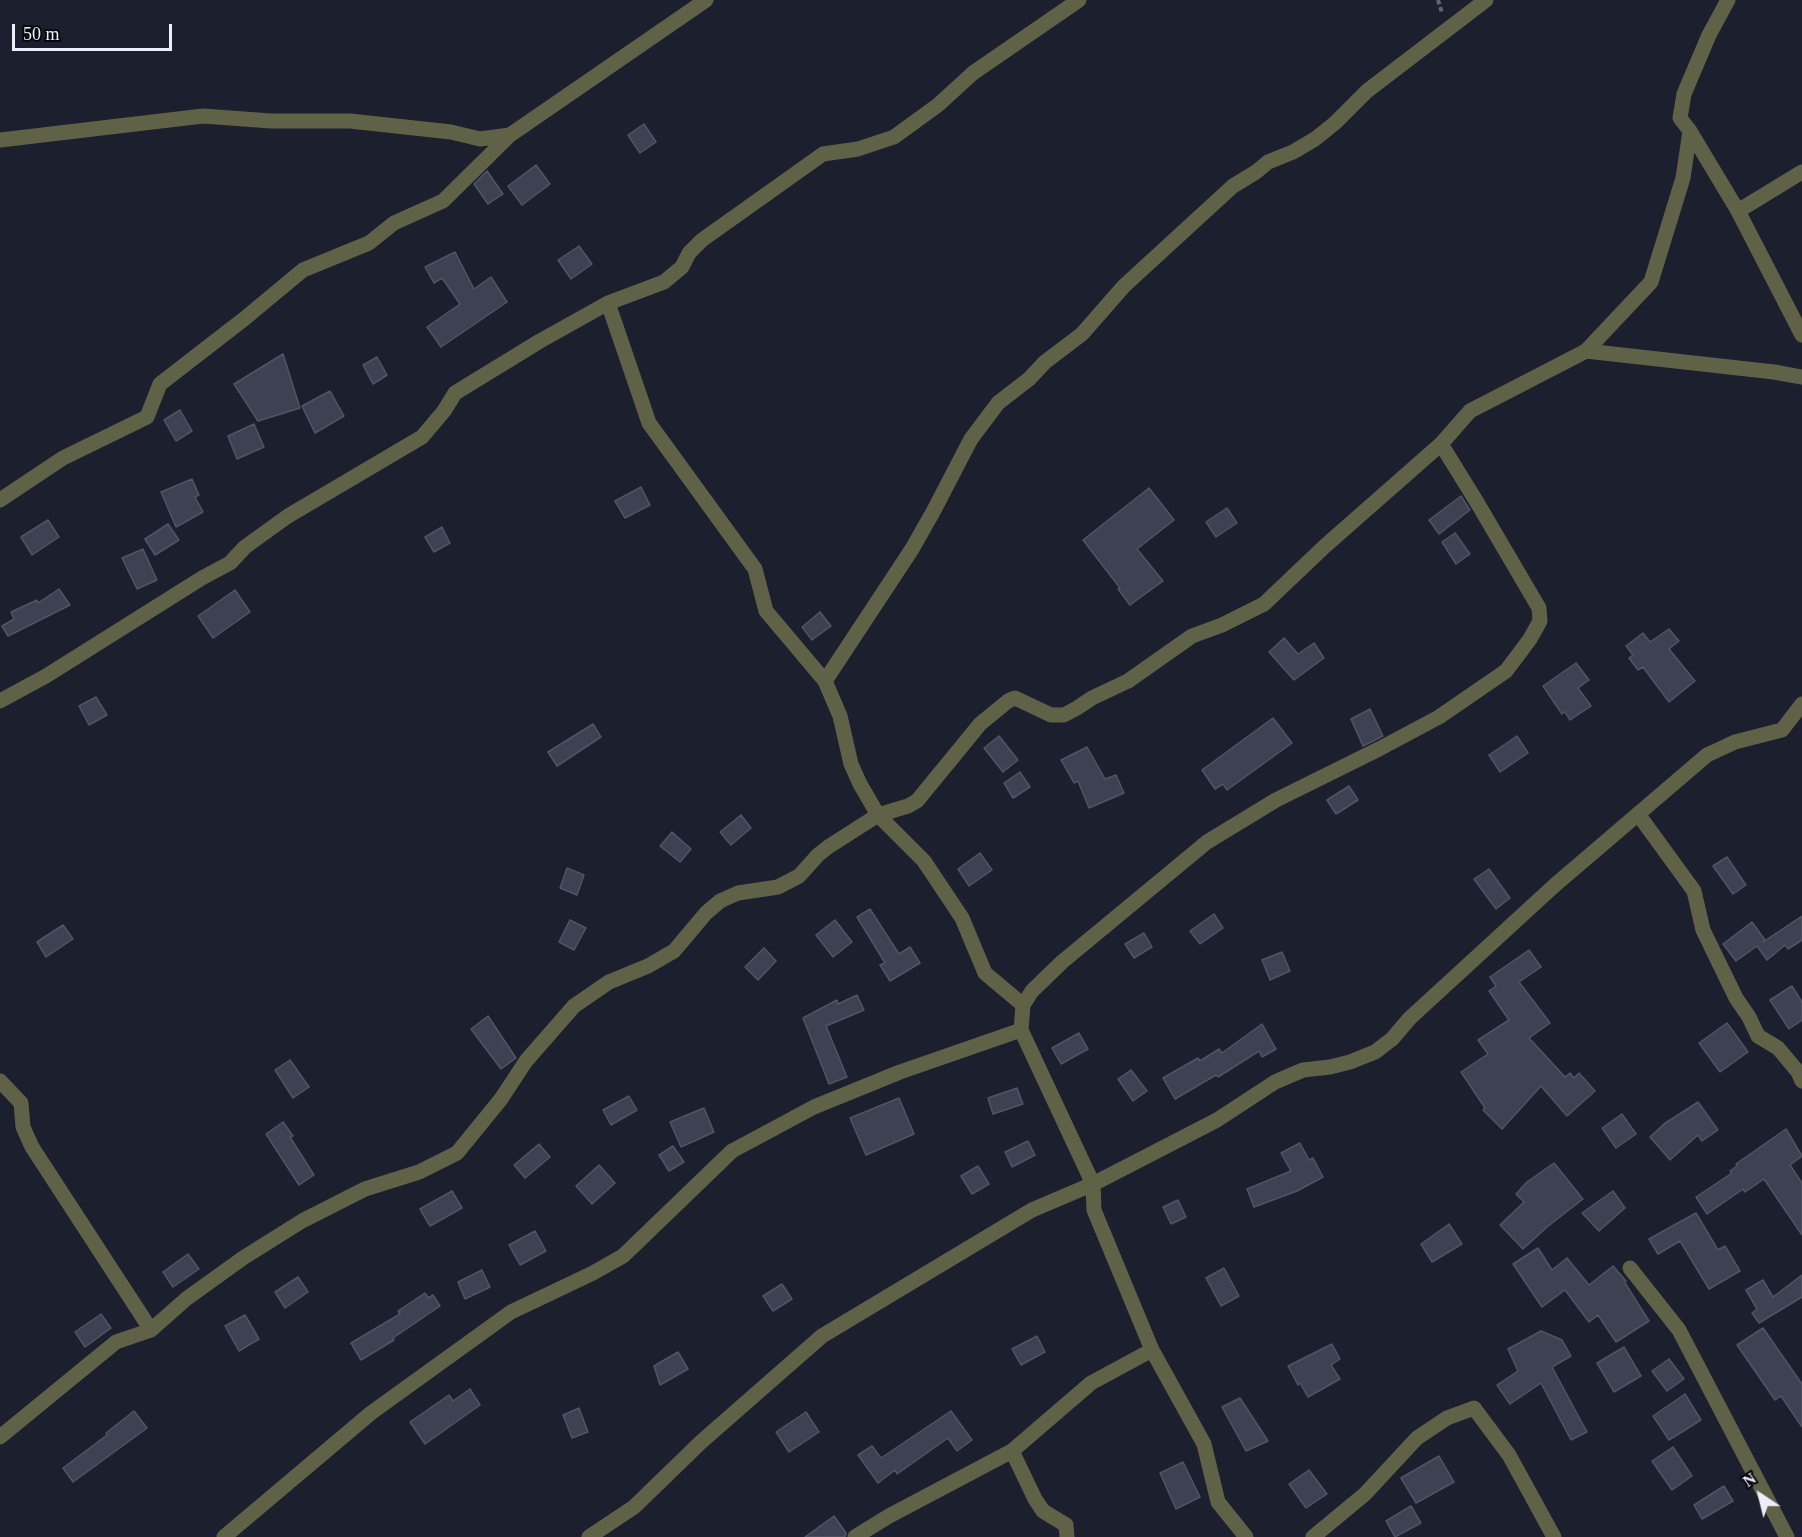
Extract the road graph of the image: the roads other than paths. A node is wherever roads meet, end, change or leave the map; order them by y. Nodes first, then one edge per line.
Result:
1 (706, 0) edge
2 (1079, 0) edge
3 (1486, 0) edge
4 (1728, 0) edge
5 (1690, 131) junction
6 (510, 135) junction
7 (0, 140) edge
8 (1802, 172) edge
9 (1738, 211) junction
10 (608, 303) junction
11 (1802, 335) edge
12 (1586, 351) junction
13 (1802, 377) edge
14 (1441, 444) junction
15 (0, 500) edge
16 (825, 681) junction
17 (0, 701) edge
18 (1802, 704) edge
19 (878, 814) junction
20 (1638, 814) junction
21 (1023, 1005) junction
22 (1021, 1030) junction
23 (0, 1081) edge
24 (1802, 1081) edge
25 (1093, 1184) junction
26 (1630, 1268) dead end
27 (151, 1330) junction
28 (1152, 1350) junction
29 (0, 1437) edge
30 (1012, 1451) junction
31 (224, 1537) edge
32 (589, 1537) edge
33 (855, 1537) edge
34 (1067, 1537) edge
35 (1246, 1537) edge
36 (1313, 1537) edge
37 (1554, 1537) edge
38 (1787, 1537) edge

1 - 6 street
2 - 10 street
3 - 16 street
4 - 5 street
5 - 9 street
5 - 12 street
6 - 7 street
6 - 15 street
8 - 9 street
9 - 11 street
10 - 16 street
10 - 17 street
12 - 13 street
12 - 14 street
14 - 19 street
14 - 21 street
16 - 19 street
18 - 20 street
19 - 21 street
19 - 27 street
20 - 24 street
20 - 25 street
21 - 22 street
22 - 25 street
22 - 31 street
23 - 27 street
25 - 28 street
25 - 32 street
26 - 38 street
27 - 29 street
28 - 30 street
28 - 35 street
30 - 33 street
30 - 34 street
36 - 37 street

